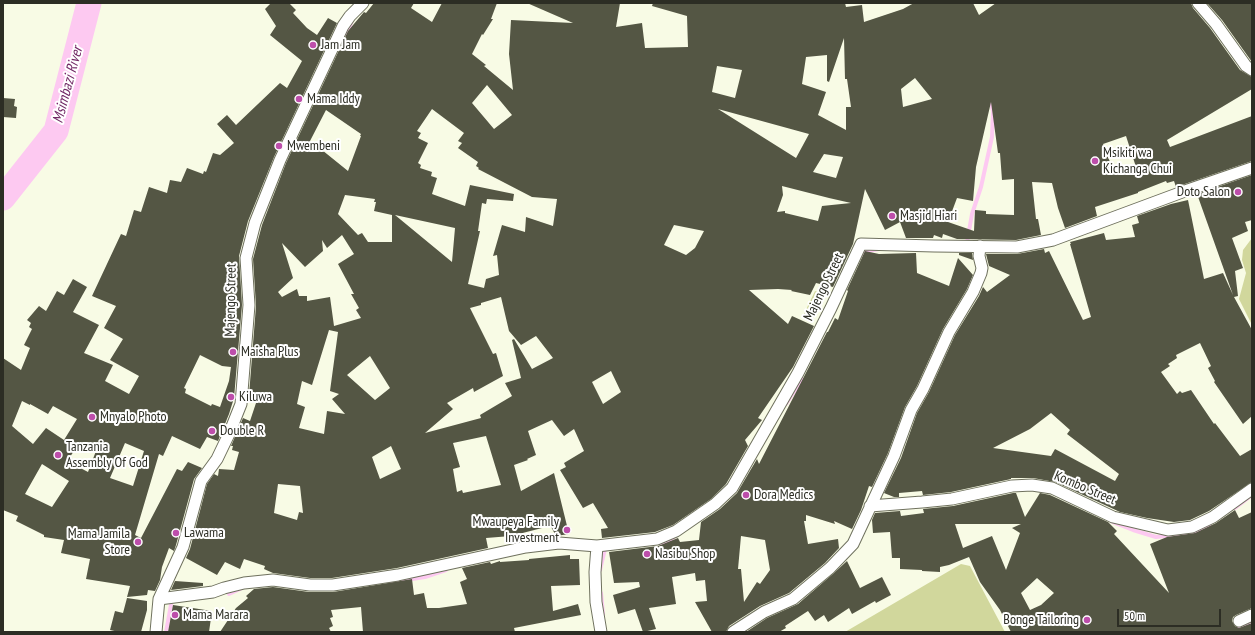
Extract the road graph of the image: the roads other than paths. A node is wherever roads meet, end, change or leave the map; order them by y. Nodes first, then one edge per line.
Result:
1 (363, 3) edge
2 (1198, 3) edge
3 (1252, 70) edge
4 (1252, 168) edge
5 (980, 246) junction
6 (1252, 489) edge
7 (870, 506) junction
8 (597, 546) junction
9 (159, 599) junction
10 (1252, 615) edge
11 (1239, 622) dead end
12 (156, 632) edge
13 (601, 632) edge
14 (733, 632) edge

1 - 9 street, Majengo Street
2 - 3 street
4 - 5 street, Majengo Street
5 - 7 street
5 - 8 street, Majengo Street
6 - 7 street, Kombo Street
7 - 14 street
8 - 9 street
8 - 13 street
9 - 12 street, Majengo Street
10 - 11 street

